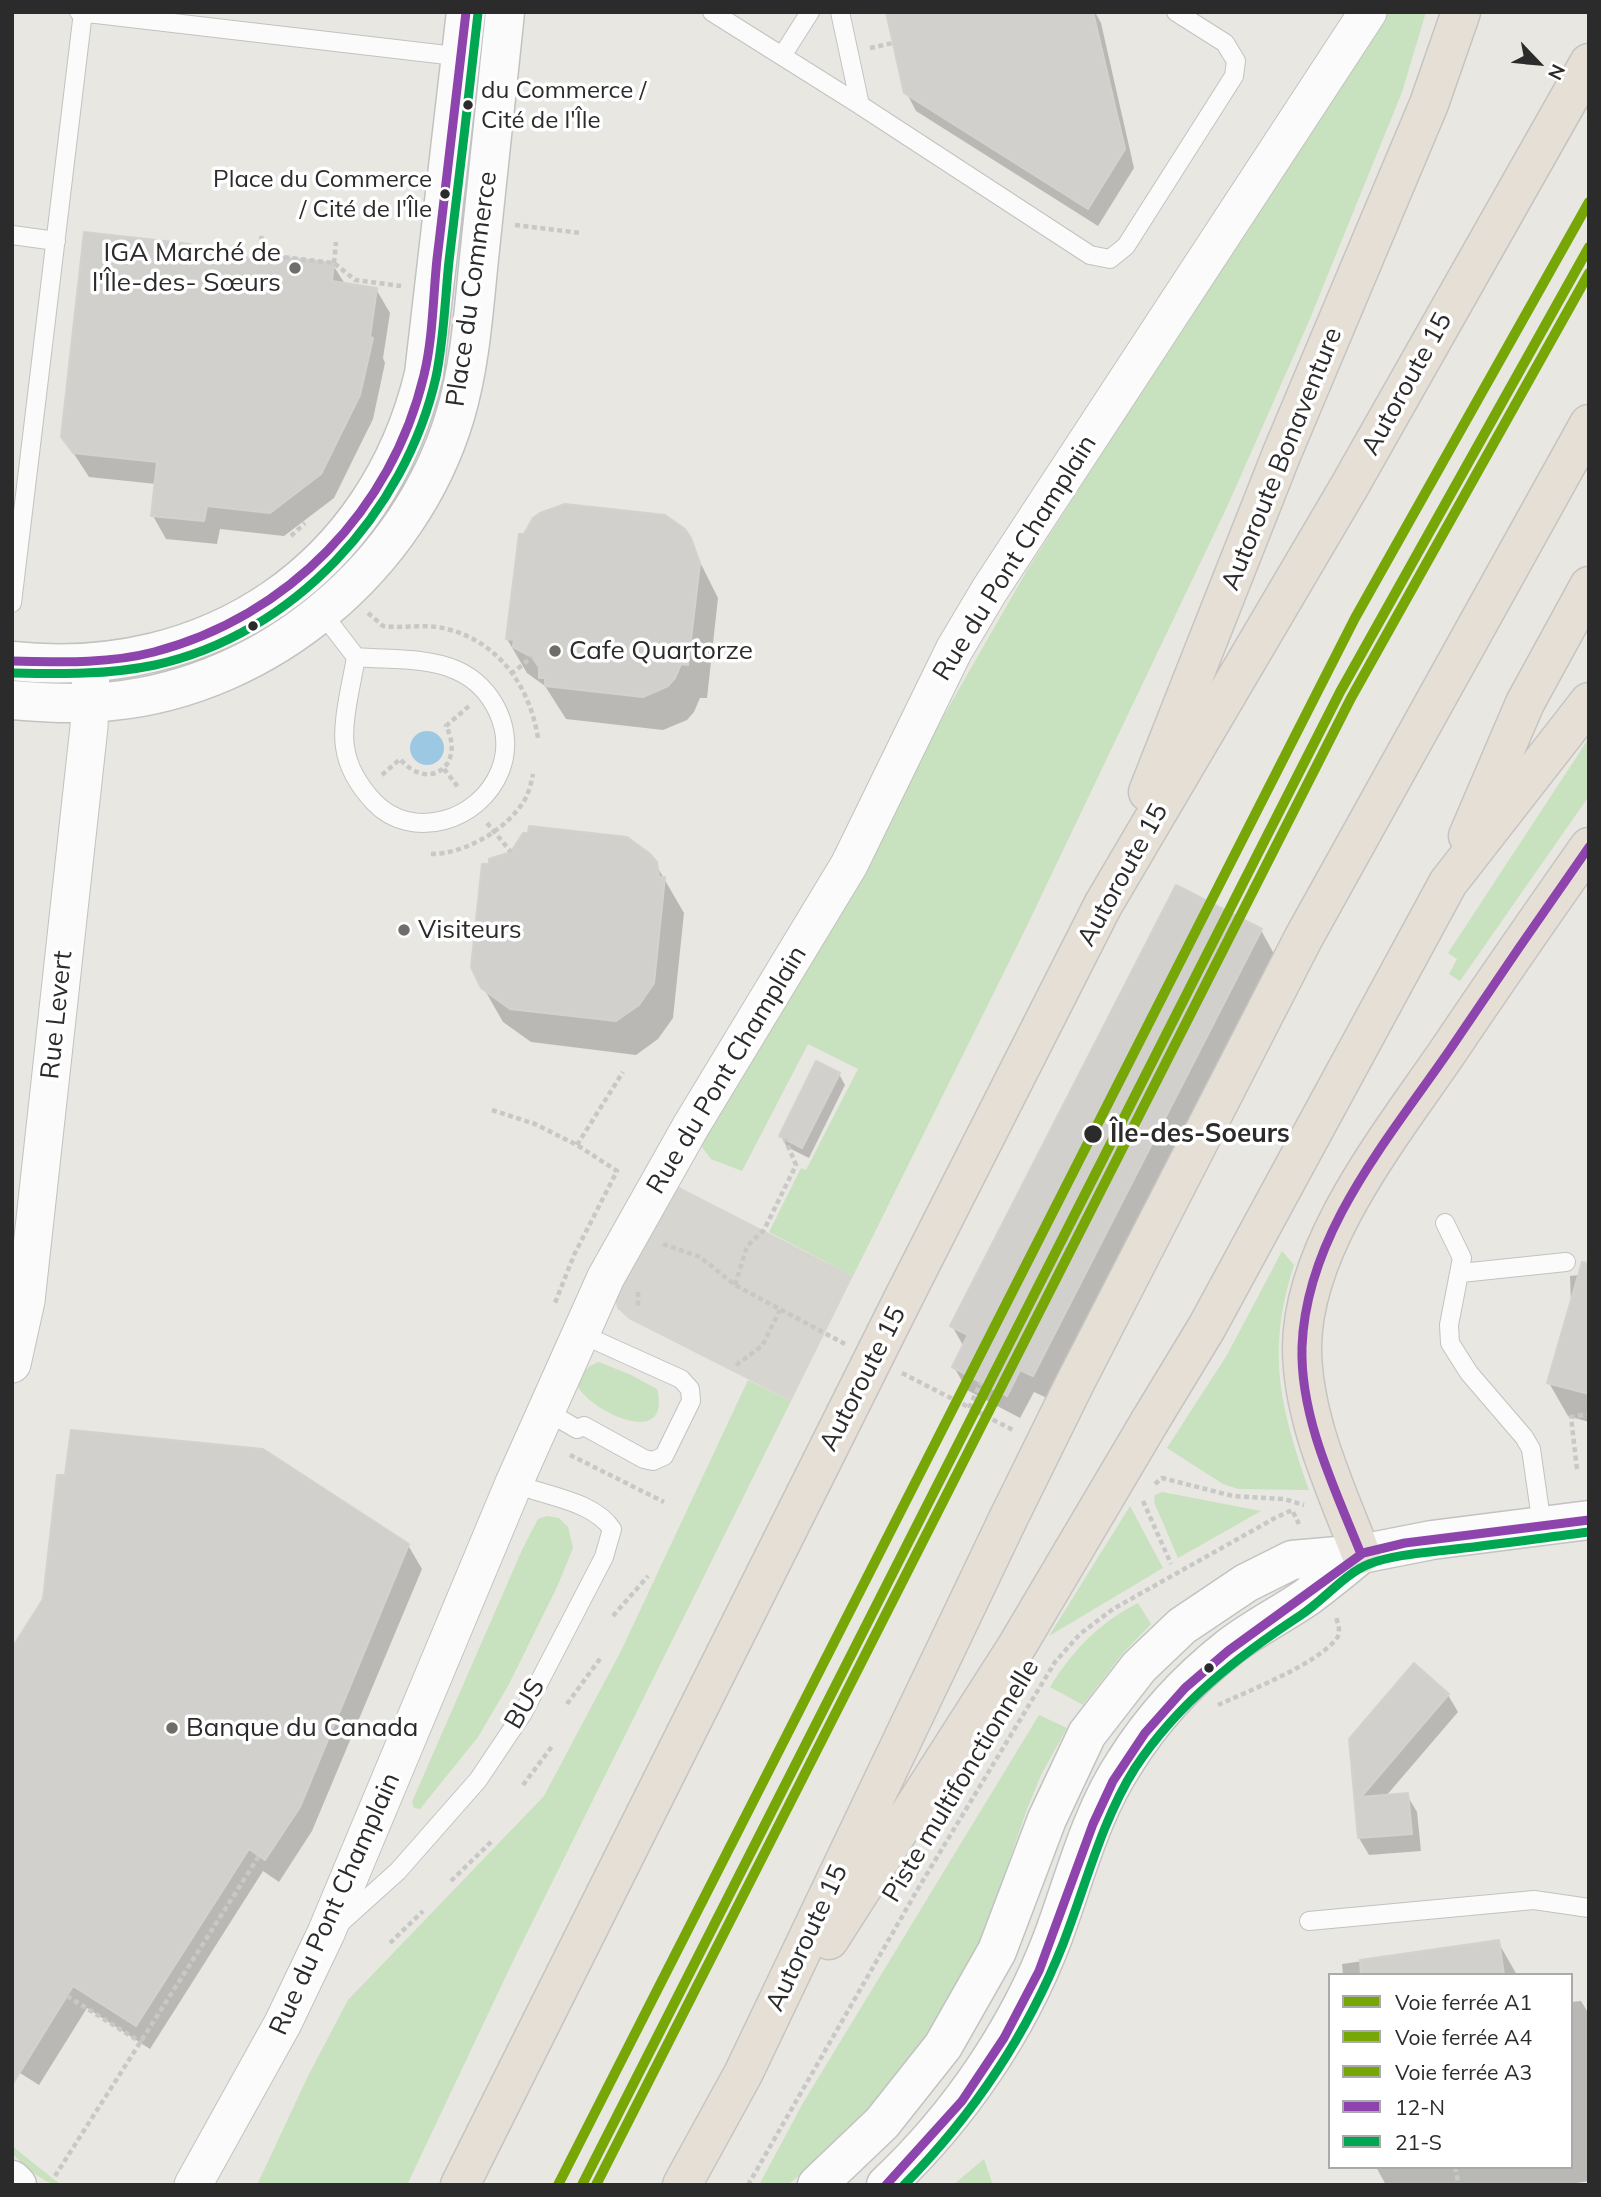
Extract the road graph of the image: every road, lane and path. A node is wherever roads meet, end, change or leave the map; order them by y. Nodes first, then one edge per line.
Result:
1 (82, 12) edge
2 (466, 12) edge
3 (505, 12) edge
4 (712, 12) edge
5 (810, 12) edge
6 (840, 12) edge
7 (1176, 12) edge
8 (1368, 12) edge
9 (1451, 12) edge
10 (1461, 12) edge
11 (893, 43) dead end
12 (866, 48) dead end
13 (1448, 53) junction
14 (782, 56) junction
15 (461, 57) junction
16 (499, 61) junction
17 (1589, 63) edge
18 (860, 105) junction
19 (514, 225) dead end
20 (581, 233) dead end
21 (12, 235) edge
22 (261, 236) dead end
23 (56, 241) junction
24 (336, 242) dead end
25 (200, 254) dead end
26 (265, 255) junction
27 (334, 263) junction
28 (399, 283) junction
29 (409, 287) dead end
30 (397, 295) dead end
31 (1589, 424) edge
32 (307, 520) dead end
33 (285, 541) dead end
34 (297, 582) junction
35 (1589, 586) edge
36 (12, 603) edge
37 (322, 613) junction
38 (356, 657) junction
39 (532, 657) dead end
40 (12, 661) edge
41 (91, 664) junction
42 (505, 679) dead end
43 (12, 700) edge
44 (1589, 702) edge
45 (90, 703) junction
46 (472, 704) dead end
47 (444, 769) junction
48 (374, 782) dead end
49 (463, 793) dead end
50 (482, 817) dead end
51 (1589, 847) edge
52 (511, 852) dead end
53 (1448, 883) junction
54 (1103, 905) junction
55 (623, 1072) dead end
56 (492, 1110) dead end
57 (785, 1139) dead end
58 (577, 1146) junction
59 (1445, 1223) dead end
60 (643, 1236) junction
61 (574, 1255) dead end
62 (1566, 1262) dead end
63 (1461, 1273) junction
64 (735, 1285) junction
65 (780, 1310) junction
66 (579, 1333) junction
67 (849, 1346) dead end
68 (12, 1364) edge
69 (736, 1365) dead end
70 (897, 1370) dead end
71 (981, 1382) dead end
72 (969, 1408) junction
73 (546, 1410) junction
74 (1589, 1414) edge
75 (1018, 1433) dead end
76 (570, 1454) dead end
77 (1577, 1468) dead end
78 (514, 1483) junction
79 (1148, 1490) dead end
80 (1141, 1496) dead end
81 (664, 1502) dead end
82 (1307, 1503) junction
83 (1292, 1510) junction
84 (1309, 1513) dead end
85 (1589, 1520) edge
86 (1542, 1526) junction
87 (1301, 1529) dead end
88 (1361, 1554) junction
89 (1171, 1564) dead end
90 (648, 1576) dead end
91 (613, 1616) dead end
92 (1338, 1622) dead end
93 (602, 1656) dead end
94 (567, 1704) dead end
95 (1206, 1711) dead end
96 (552, 1745) dead end
97 (523, 1785) dead end
98 (492, 1841) dead end
99 (259, 1856) dead end
100 (451, 1881) dead end
101 (1589, 1908) edge
102 (423, 1911) dead end
103 (1309, 1921) dead end
104 (326, 1933) junction
105 (390, 1944) dead end
106 (67, 1996) dead end
107 (142, 2043) junction
108 (743, 2074) junction
109 (55, 2176) dead end
110 (12, 2180) edge
111 (17, 2185) edge
112 (193, 2185) edge
113 (460, 2185) edge
114 (682, 2185) edge
115 (748, 2185) edge
116 (817, 2185) edge
117 (886, 2185) edge

1 - 15 lane
1 - 23 lane
2 - 15 street, Place du Commerce
3 - 16 street, Place du Commerce
4 - 14 lane
5 - 14 lane
6 - 18 lane
7 - 18 lane
8 - 60 street, Rue du Pont Champlain
9 - 13 highway
10 - 13 highway, Autoroute Bonaventure
11 - 12 path
13 - 54 highway, Autoroute Bonaventure
14 - 18 lane
15 - 16 lane
15 - 34 street, Place du Commerce
16 - 37 street, Place du Commerce
17 - 54 highway, Autoroute 15
19 - 20 path
21 - 23 lane
22 - 26 path
23 - 36 lane
24 - 27 path
25 - 26 path
26 - 27 path
27 - 28 path
28 - 29 path
28 - 30 path
31 - 108 highway, Autoroute 15, bridge
32 - 33 path
34 - 37 lane
34 - 41 street, Place du Commerce
35 - 53 highway
37 - 38 lane
37 - 45 street, Place du Commerce
38 - 38 lane
39 - 42 path
40 - 41 street, Place du Commerce
41 - 45 street, Rue Levert
43 - 45 street, Place du Commerce
44 - 53 highway
45 - 68 street, Rue Levert
46 - 47 path
47 - 48 path
47 - 49 path
50 - 52 path
51 - 88 highway
53 - 108 highway, bridge
54 - 113 highway, Autoroute 15, bridge
55 - 58 path
56 - 58 path
57 - 64 path
58 - 61 path
59 - 63 lane
60 - 64 path
60 - 66 street, Rue du Pont Champlain
62 - 63 lane
63 - 86 lane
64 - 65 path
65 - 67 path
65 - 69 path
66 - 73 street, Rue du Pont Champlain
66 - 73 lane
70 - 72 path
71 - 72 path
72 - 75 path
73 - 78 street, Rue du Pont Champlain
74 - 77 path
76 - 81 path
78 - 104 street, Rue du Pont Champlain
78 - 104 lane, BUS
79 - 82 path
80 - 89 path
82 - 83 path, Piste multifonctionnelle
82 - 84 path
83 - 87 path
83 - 115 path, Piste multifonctionnelle
85 - 86 street
86 - 88 street
88 - 116 street
88 - 117 street
90 - 91 path
92 - 95 path
93 - 94 path
96 - 97 path
98 - 100 path
99 - 107 path
101 - 103 lane
102 - 105 path
104 - 112 street, Rue du Pont Champlain
106 - 107 path
107 - 109 path
108 - 114 highway
110 - 111 street

